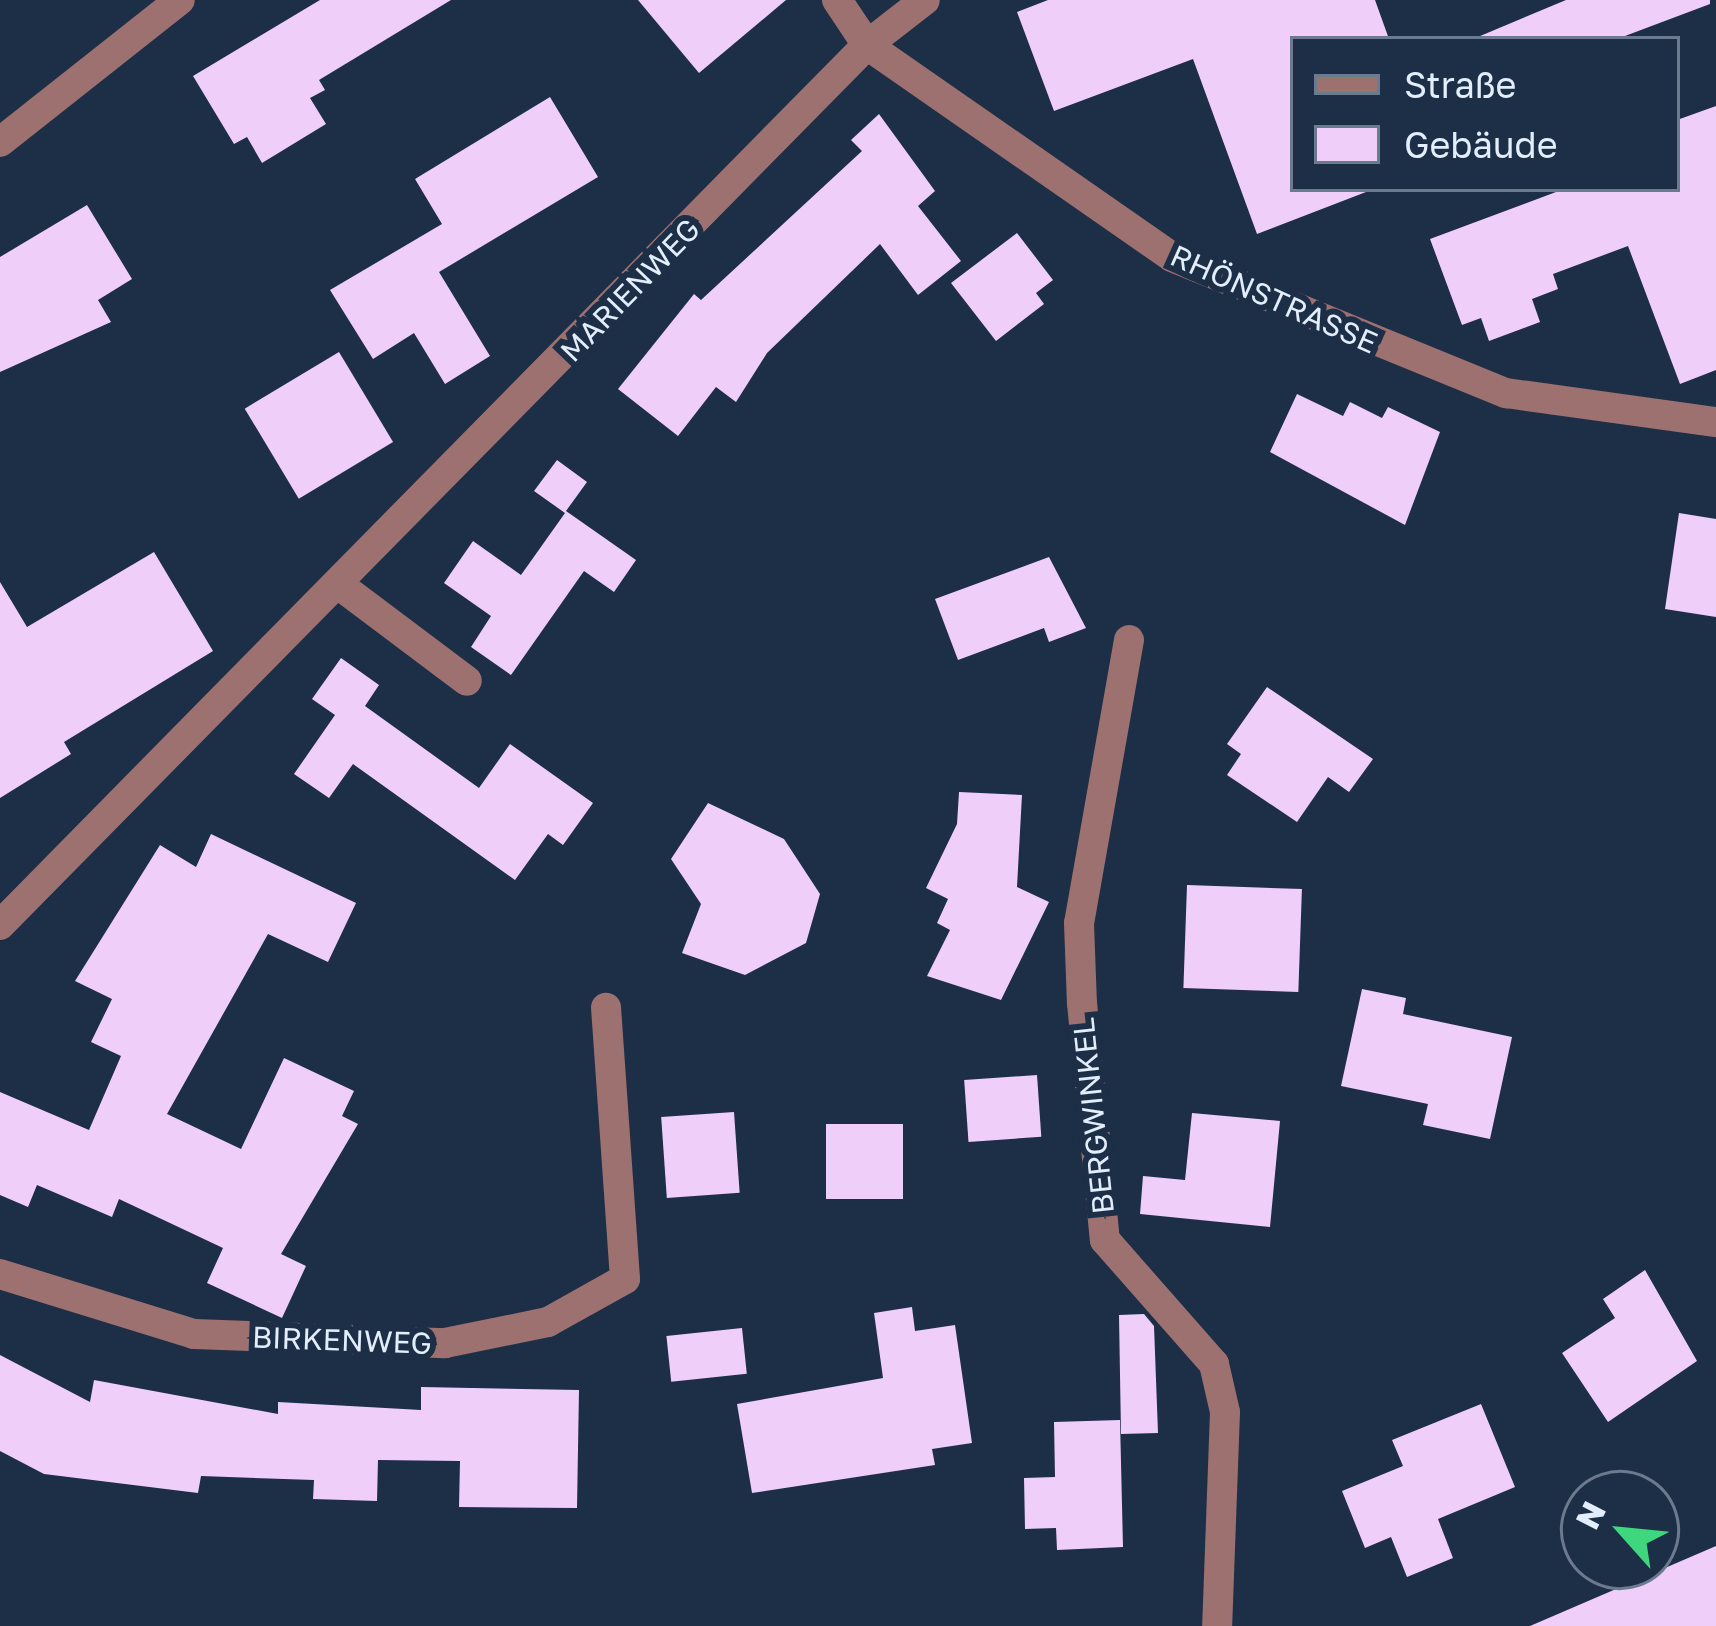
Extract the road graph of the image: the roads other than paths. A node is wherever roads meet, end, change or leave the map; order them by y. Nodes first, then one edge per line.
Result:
1 (180, 0) edge
2 (837, 0) edge
3 (925, 0) edge
4 (867, 45) junction
5 (0, 142) edge
6 (1716, 422) edge
7 (342, 587) junction
8 (1129, 640) dead end
9 (467, 681) dead end
10 (0, 925) edge
11 (606, 1008) dead end
12 (0, 1274) edge
13 (1217, 1626) edge

1 - 5 street
2 - 4 street, RHÖNSTRASSE
3 - 4 street, MARIENWEG
4 - 6 street, RHÖNSTRASSE
4 - 7 street, MARIENWEG
7 - 9 street
7 - 10 street, MARIENWEG
8 - 13 street, BERGWINKEL
11 - 12 street, BIRKENWEG

